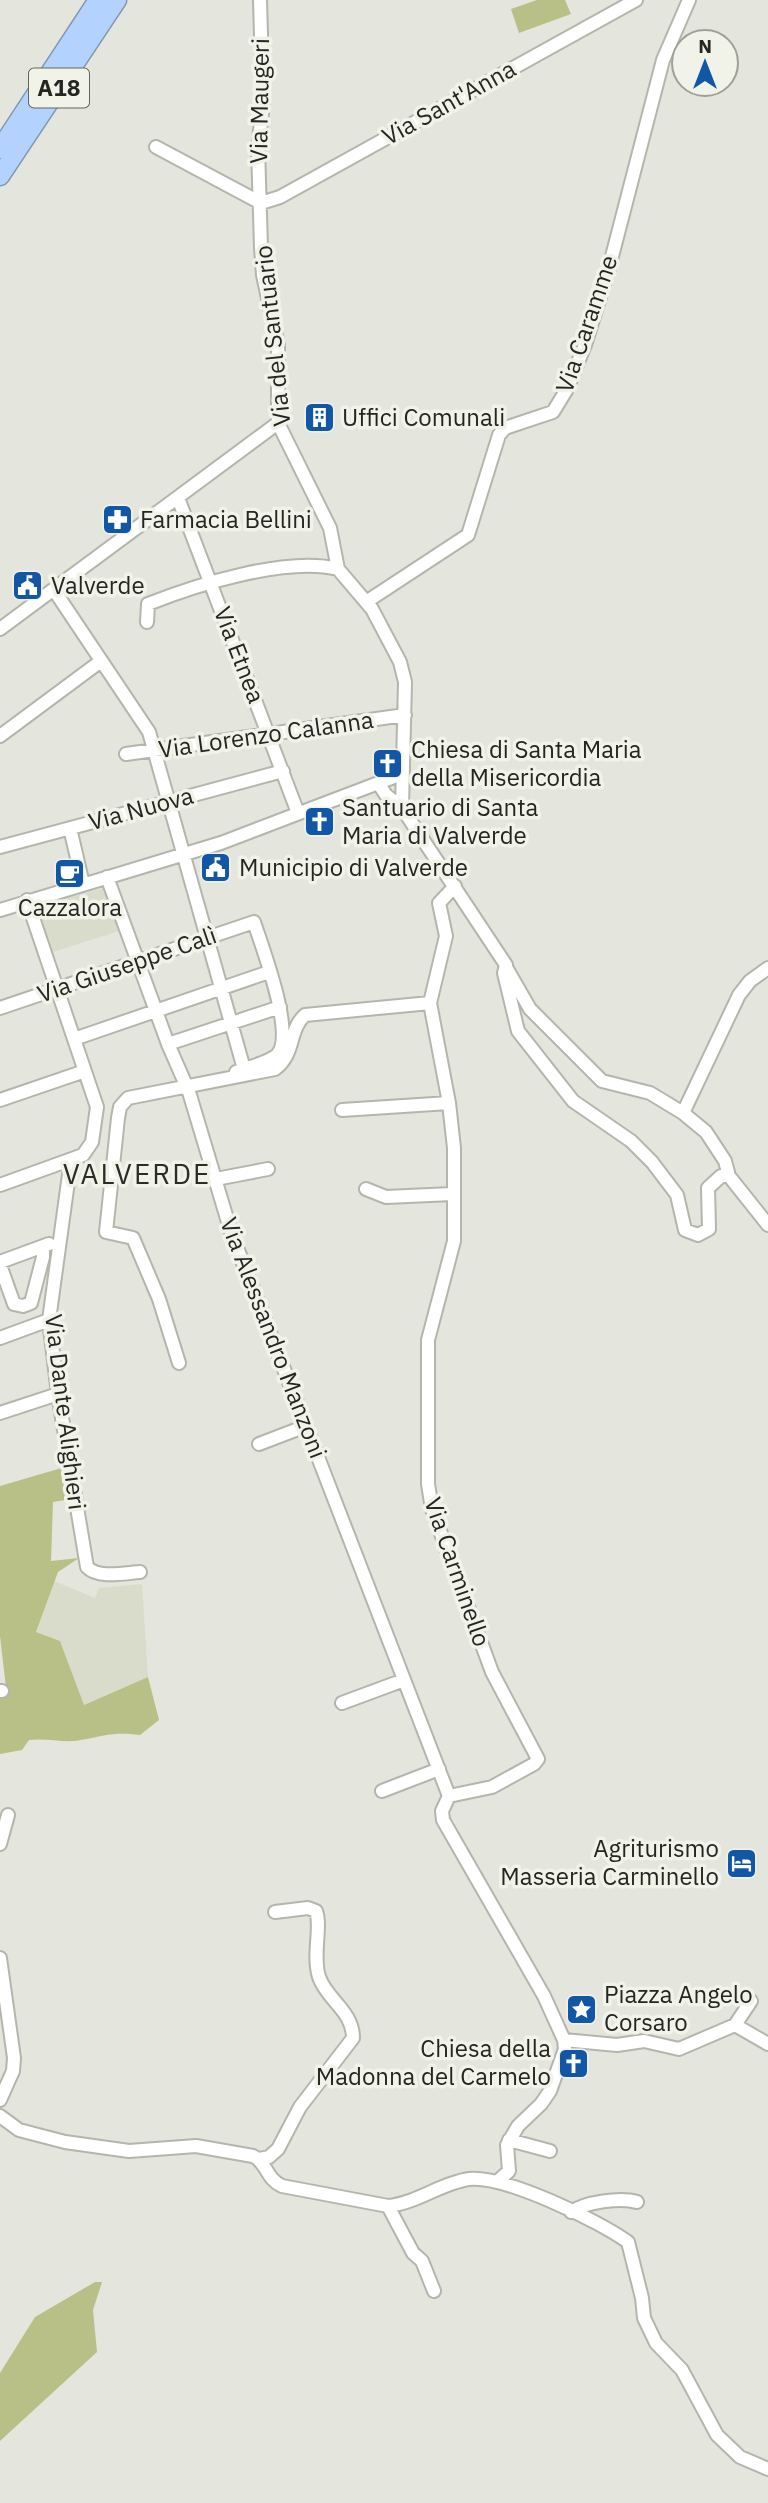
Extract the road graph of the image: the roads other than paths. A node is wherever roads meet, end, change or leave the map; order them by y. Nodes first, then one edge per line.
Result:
1 (98, 0) edge
2 (117, 0) edge
3 (260, 0) edge
4 (636, 0) edge
5 (688, 0) edge
6 (156, 147) dead end
7 (0, 149) edge
8 (0, 176) edge
9 (261, 202) junction
10 (278, 423) junction
11 (178, 498) junction
12 (338, 569) junction
13 (211, 583) junction
14 (54, 590) junction
15 (366, 601) junction
16 (146, 622) dead end
17 (0, 629) edge
18 (101, 661) junction
19 (405, 715) junction
20 (4, 733) edge
21 (269, 734) junction
22 (153, 751) junction
23 (126, 754) dead end
24 (283, 771) junction
25 (402, 774) junction
26 (378, 783) junction
27 (168, 803) junction
28 (402, 808) junction
29 (298, 813) junction
30 (70, 828) junction
31 (0, 847) edge
32 (182, 854) junction
33 (107, 877) junction
34 (83, 884) junction
35 (455, 886) junction
36 (27, 900) junction
37 (0, 910) edge
38 (206, 937) junction
39 (137, 961) junction
40 (506, 965) junction
41 (768, 968) edge
42 (269, 972) junction
43 (57, 989) junction
44 (221, 989) junction
45 (430, 1003) junction
46 (280, 1007) junction
47 (0, 1008) edge
48 (156, 1011) junction
49 (231, 1023) junction
50 (74, 1039) junction
51 (168, 1044) junction
52 (244, 1069) junction
53 (85, 1071) junction
54 (217, 1082) junction
55 (186, 1086) junction
56 (0, 1101) edge
57 (449, 1103) junction
58 (342, 1111) dead end
59 (683, 1113) junction
60 (71, 1160) junction
61 (268, 1169) dead end
62 (729, 1176) junction
63 (216, 1179) junction
64 (0, 1185) edge
65 (366, 1189) dead end
66 (452, 1194) junction
67 (768, 1225) edge
68 (59, 1241) junction
69 (43, 1247) junction
70 (0, 1263) edge
71 (50, 1320) junction
72 (0, 1338) edge
73 (179, 1363) dead end
74 (58, 1394) junction
75 (0, 1413) edge
76 (306, 1426) junction
77 (259, 1444) dead end
78 (140, 1572) dead end
79 (404, 1680) junction
80 (342, 1703) dead end
81 (439, 1769) junction
82 (382, 1791) dead end
83 (449, 1796) junction
84 (8, 1815) dead end
85 (0, 1844) edge
86 (275, 1912) dead end
87 (0, 1958) edge
88 (751, 2001) dead end
89 (735, 2025) junction
90 (564, 2040) junction
91 (768, 2044) edge
92 (0, 2100) edge
93 (0, 2116) edge
94 (509, 2140) junction
95 (550, 2151) dead end
96 (259, 2159) junction
97 (498, 2181) junction
98 (637, 2202) dead end
99 (388, 2206) junction
100 (571, 2212) junction
101 (434, 2291) dead end
102 (768, 2469) edge

1 - 7 highway, A18
2 - 8 highway, A18
3 - 9 street, Via Maugeri
4 - 9 street, Via Sant'Anna
5 - 15 street, Via Caramme
6 - 9 street
9 - 10 street, Via del Santuario
10 - 11 street
10 - 12 street, Via del Santuario
11 - 13 street, Via Etnea
11 - 14 street
12 - 13 street
12 - 15 street
13 - 16 street
13 - 21 street, Via Etnea
14 - 17 street
14 - 18 street
15 - 19 street
18 - 20 street
18 - 22 street
19 - 21 street, Via Lorenzo Calanna
19 - 25 street
21 - 22 street, Via Lorenzo Calanna
21 - 24 street, Via Etnea
22 - 23 street, Via Lorenzo Calanna
22 - 27 street
24 - 27 street, Via Nuova
24 - 29 street, Via Etnea
25 - 26 street
25 - 28 street
26 - 28 street
26 - 29 street
27 - 30 street, Via Nuova
27 - 32 street
28 - 35 street
29 - 32 street
30 - 31 street, Via Nuova
30 - 34 street
32 - 33 street
32 - 38 street
33 - 34 street
33 - 39 street, Via Alessandro Manzoni
34 - 36 street
35 - 40 street
35 - 45 street, Via Carminello
36 - 37 street
36 - 43 street
38 - 39 street, Via Giuseppe Calì
38 - 42 street, Via Giuseppe Calì
38 - 44 street
39 - 43 street, Via Giuseppe Calì
39 - 48 street, Via Alessandro Manzoni
40 - 59 street
40 - 62 street
41 - 59 street
42 - 44 street
42 - 46 street
43 - 47 street, Via Giuseppe Calì
43 - 50 street
44 - 48 street
44 - 49 street
45 - 54 street
45 - 57 street, Via Carminello
46 - 49 street
46 - 52 street
48 - 50 street
48 - 51 street, Via Alessandro Manzoni
49 - 51 street
49 - 52 street
50 - 53 street
51 - 55 street, Via Alessandro Manzoni
52 - 54 street
53 - 56 street
53 - 60 street
54 - 55 street
55 - 63 street, Via Alessandro Manzoni
55 - 73 street
57 - 58 street
57 - 66 street, Via Carminello
59 - 62 street
60 - 64 street
60 - 68 street, Via Dante Alighieri
61 - 63 street
62 - 67 street
63 - 76 street, Via Alessandro Manzoni
65 - 66 street
66 - 83 street, Via Carminello
68 - 69 street
68 - 71 street, Via Dante Alighieri
69 - 70 street
69 - 70 street
71 - 72 street
71 - 74 street, Via Dante Alighieri
74 - 75 street
74 - 78 street, Via Dante Alighieri
76 - 77 street
76 - 79 street, Via Alessandro Manzoni
79 - 80 street
79 - 81 street, Via Alessandro Manzoni
81 - 82 street
81 - 83 street, Via Alessandro Manzoni
83 - 90 street
84 - 85 street
86 - 96 street
87 - 92 street
88 - 89 street
89 - 90 street
89 - 91 street
90 - 94 street
93 - 96 street
94 - 95 street
94 - 97 street
96 - 99 street
97 - 99 street
97 - 100 street
98 - 100 street
99 - 101 street
100 - 102 street

